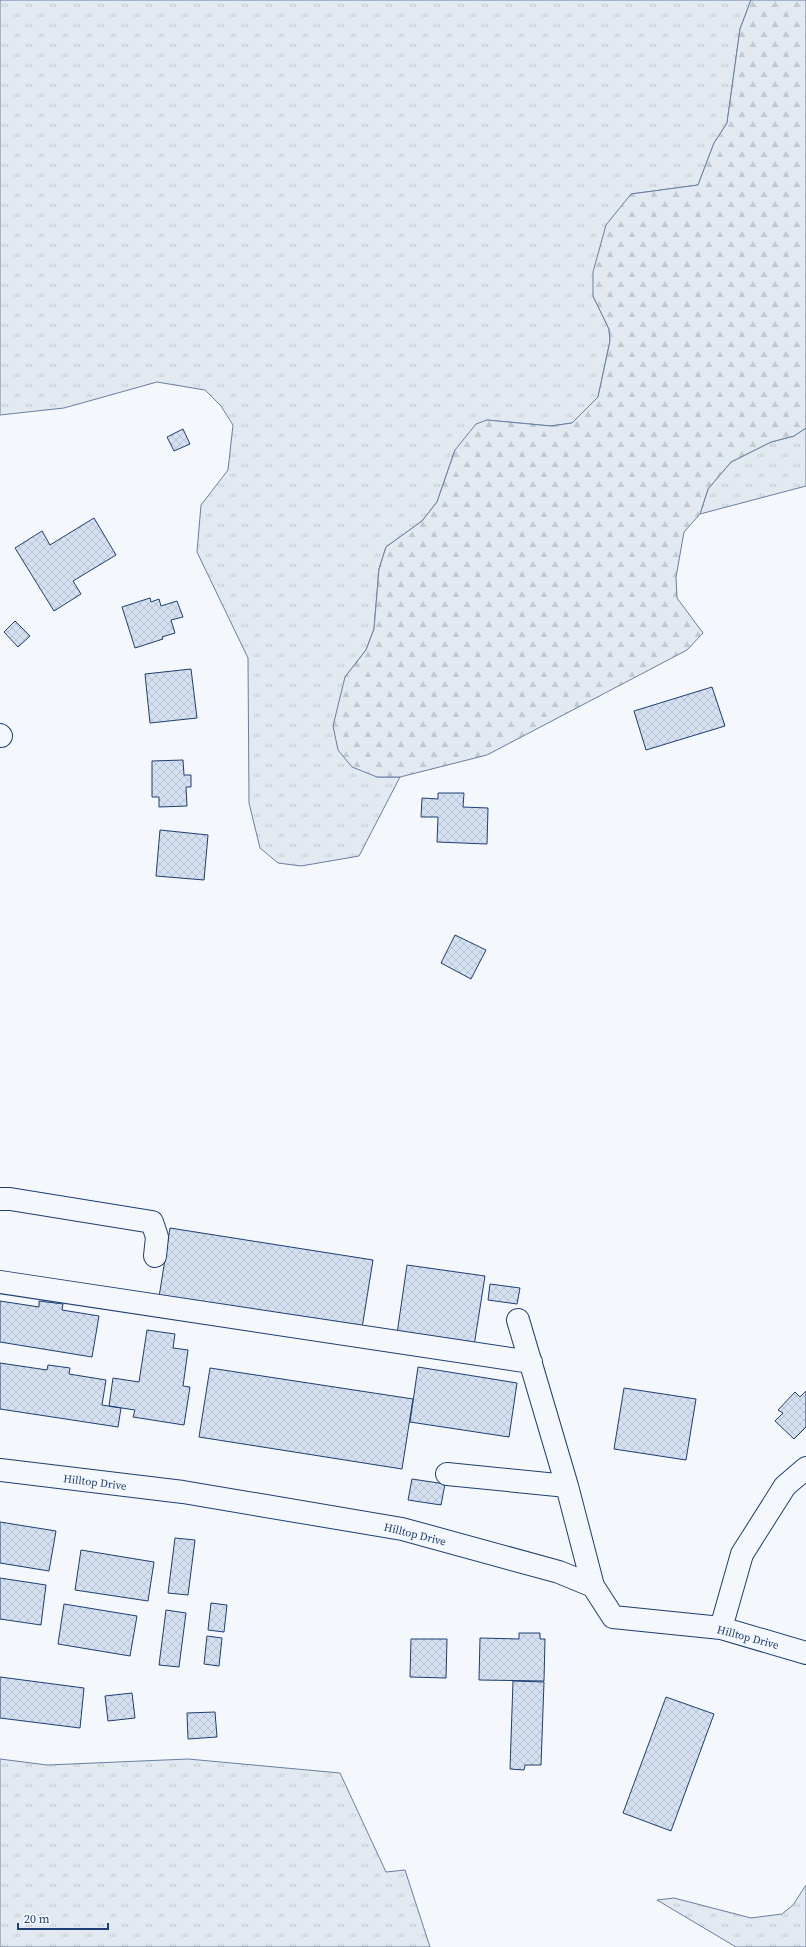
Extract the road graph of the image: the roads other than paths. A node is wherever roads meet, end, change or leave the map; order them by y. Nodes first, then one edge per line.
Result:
1 (0, 1199) edge
2 (155, 1256) dead end
3 (0, 1282) edge
4 (518, 1320) dead end
5 (531, 1362) junction
6 (806, 1468) edge
7 (0, 1470) edge
8 (447, 1474) dead end
9 (567, 1486) junction
10 (594, 1586) junction
11 (721, 1628) junction
12 (806, 1653) edge

1 - 2 street
3 - 5 street
4 - 5 street
5 - 9 street
6 - 11 street
7 - 10 street, Hilltop Drive
8 - 9 street
9 - 10 street
10 - 11 street, Hilltop Drive
11 - 12 street, Hilltop Drive

